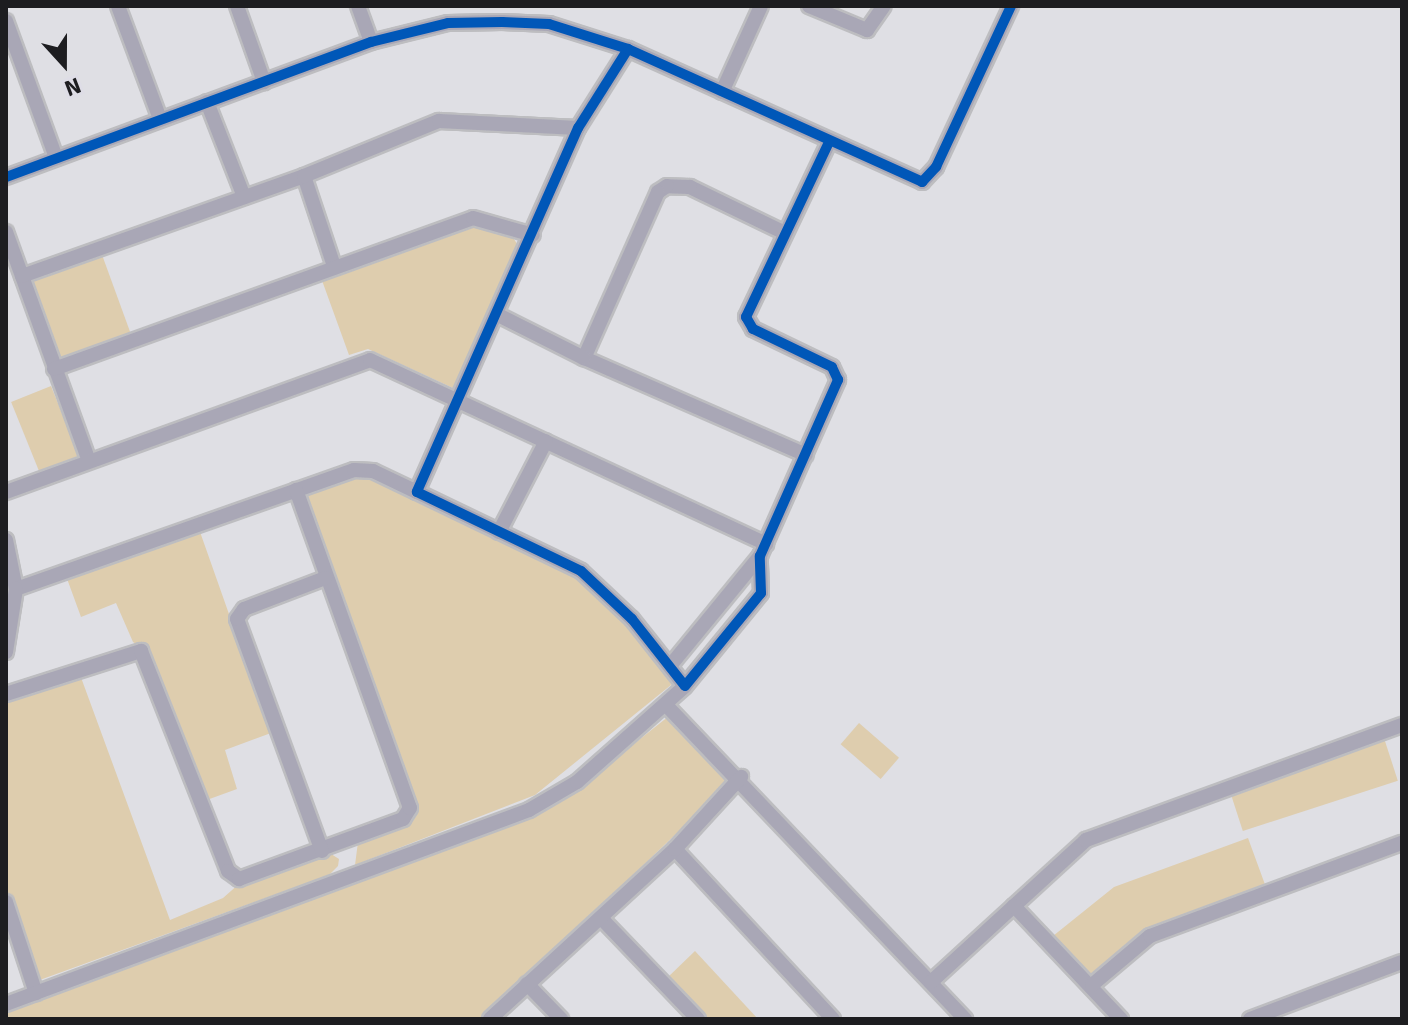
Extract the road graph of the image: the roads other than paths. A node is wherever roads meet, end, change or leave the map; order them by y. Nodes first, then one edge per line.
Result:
1 (118, 6) edge
2 (237, 6) edge
3 (358, 6) edge
4 (503, 6) edge
5 (761, 6) edge
6 (809, 6) edge
7 (884, 6) edge
8 (1011, 6) edge
9 (6, 21) edge
10 (502, 22) junction
11 (371, 42) junction
12 (10, 48) edge
13 (628, 49) junction
14 (264, 82) junction
15 (722, 92) junction
16 (207, 102) junction
17 (160, 119) junction
18 (578, 128) junction
19 (828, 144) junction
20 (56, 158) junction
21 (304, 176) junction
22 (6, 177) edge
23 (244, 197) junction
24 (6, 232) edge
25 (785, 233) junction
26 (533, 235) junction
27 (334, 266) junction
28 (22, 276) junction
29 (498, 315) junction
30 (584, 358) junction
31 (54, 369) junction
32 (455, 398) junction
33 (546, 441) junction
34 (806, 455) junction
35 (88, 458) junction
36 (296, 490) junction
37 (6, 492) edge
38 (417, 492) junction
39 (499, 532) junction
40 (6, 540) edge
41 (763, 550) junction
42 (325, 578) junction
43 (16, 589) junction
44 (6, 652) edge
45 (670, 666) junction
46 (685, 686) junction
47 (6, 694) edge
48 (666, 705) junction
49 (1402, 725) edge
50 (741, 777) junction
51 (1402, 843) edge
52 (675, 849) junction
53 (322, 851) junction
54 (6, 902) edge
55 (1014, 906) junction
56 (601, 918) junction
57 (1402, 962) edge
58 (931, 982) junction
59 (527, 984) junction
60 (1092, 985) junction
61 (36, 993) junction
62 (6, 1004) edge
63 (490, 1019) edge
64 (561, 1019) edge
65 (698, 1019) edge
66 (833, 1019) edge
67 (965, 1019) edge
68 (1121, 1019) edge
69 (1250, 1019) edge

1 - 17 street
2 - 14 street
3 - 11 street
4 - 10 street
5 - 15 street
6 - 7 street
8 - 19 street
9 - 12 street
10 - 11 street
10 - 13 street
11 - 14 street
12 - 20 street
13 - 15 street
13 - 18 street
14 - 16 street
15 - 19 street
16 - 17 street
16 - 23 street
17 - 20 street
18 - 21 street
18 - 26 street
19 - 25 street
20 - 22 street
21 - 23 street
21 - 27 street
23 - 28 street
24 - 28 street
25 - 30 street
25 - 34 street
26 - 27 street
26 - 29 street
27 - 31 street
28 - 31 street
29 - 30 street
29 - 32 street
30 - 34 street
31 - 35 street
32 - 33 street
32 - 35 street
32 - 38 street
33 - 39 street
33 - 41 street
34 - 41 street
35 - 37 street
36 - 38 street
36 - 42 street
36 - 43 street
38 - 39 street
39 - 45 street
40 - 43 street
41 - 45 street
41 - 46 street
42 - 53 street
42 - 53 street
43 - 44 street
45 - 46 street
46 - 48 street
47 - 53 street
48 - 50 street
48 - 61 street
49 - 55 street
50 - 52 street
50 - 58 street
51 - 60 street
52 - 56 street
52 - 66 street
54 - 61 street
55 - 58 street
55 - 60 street
56 - 59 street
56 - 65 street
57 - 69 street
58 - 67 street
59 - 63 street
59 - 64 street
60 - 68 street
61 - 62 street

